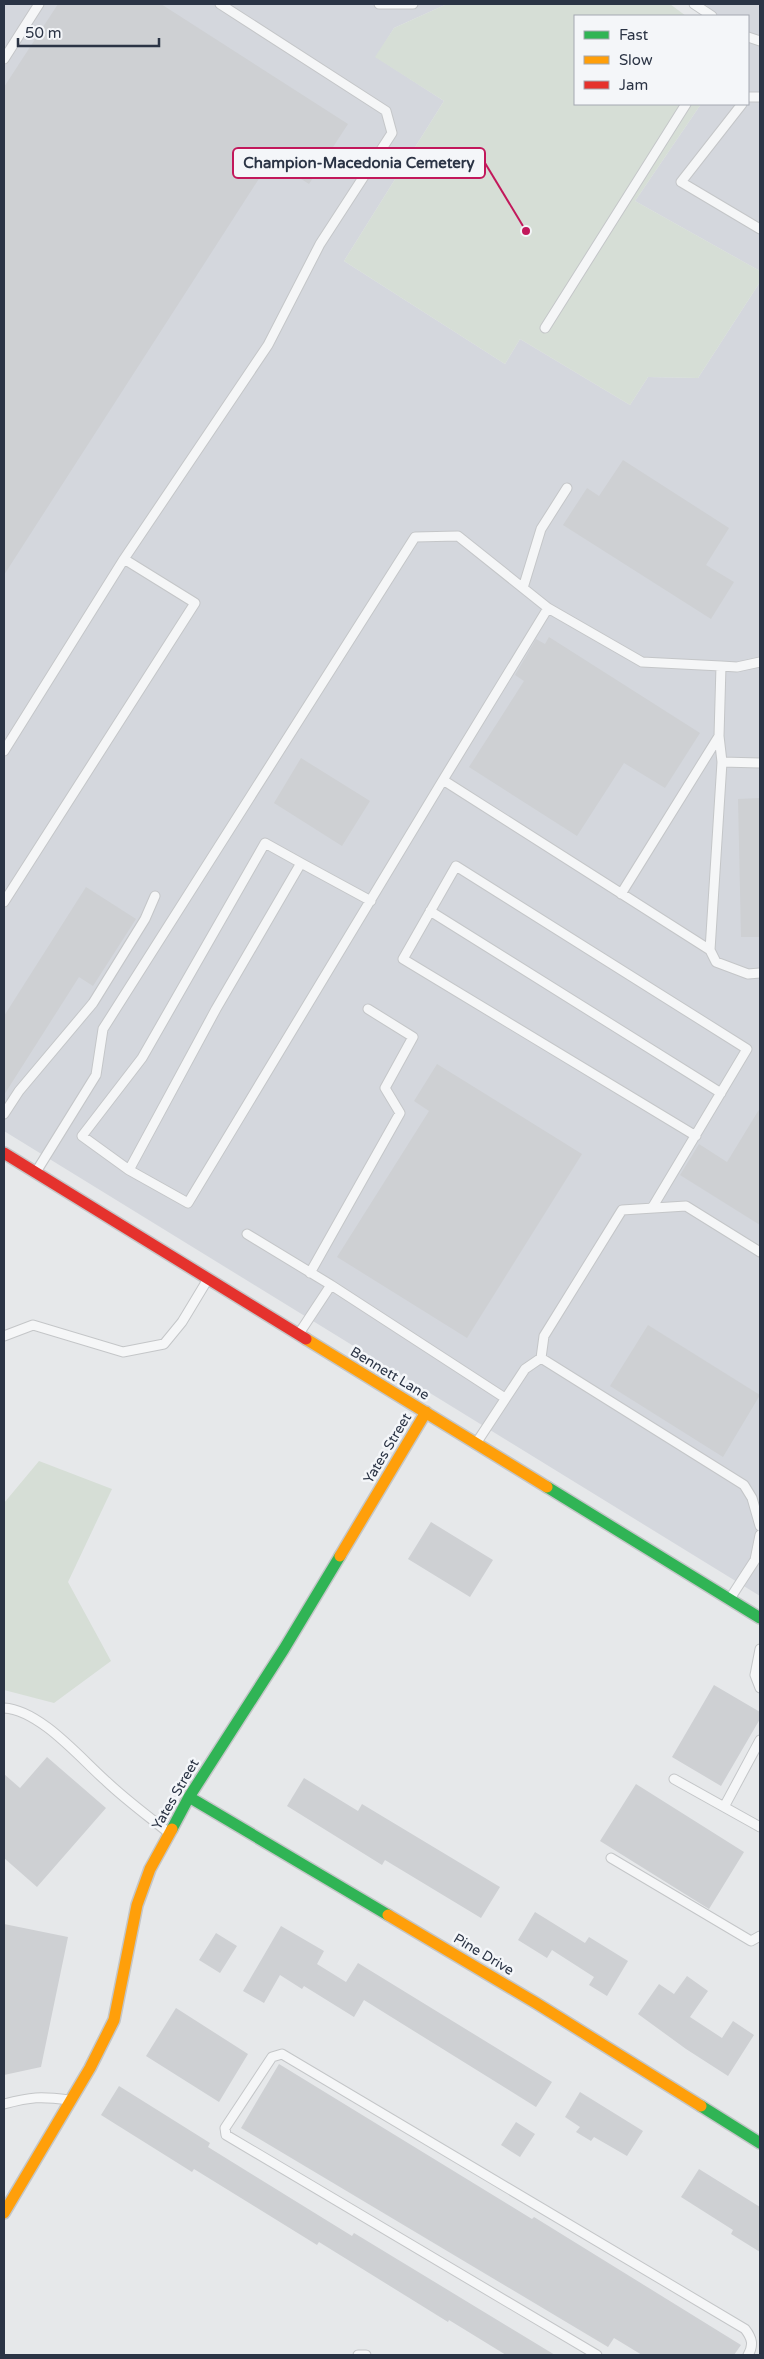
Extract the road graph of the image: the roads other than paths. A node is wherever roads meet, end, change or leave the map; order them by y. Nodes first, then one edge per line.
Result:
1 (38, 4) edge
2 (220, 4) edge
3 (381, 4) edge
4 (413, 4) edge
5 (694, 4) edge
6 (710, 15) edge
7 (4, 58) edge
8 (685, 105) edge
9 (741, 105) edge
10 (760, 229) edge
11 (546, 328) dead end
12 (567, 488) dead end
13 (124, 559) junction
14 (523, 588) junction
15 (548, 608) junction
16 (760, 662) edge
17 (721, 666) junction
18 (719, 736) junction
19 (4, 751) edge
20 (722, 762) junction
21 (760, 763) edge
22 (443, 780) junction
23 (301, 862) junction
24 (621, 894) junction
25 (155, 896) dead end
26 (371, 901) junction
27 (4, 902) edge
28 (430, 911) junction
29 (710, 950) junction
30 (760, 973) edge
31 (368, 1009) dead end
32 (721, 1093) junction
33 (4, 1114) edge
34 (696, 1136) junction
35 (4, 1155) edge
36 (129, 1170) junction
37 (36, 1172) junction
38 (652, 1208) junction
39 (246, 1234) dead end
40 (760, 1252) edge
41 (310, 1272) junction
42 (208, 1279) junction
43 (331, 1285) junction
44 (298, 1335) junction
45 (4, 1336) edge
46 (541, 1358) junction
47 (505, 1398) junction
48 (426, 1412) junction
49 (476, 1444) junction
50 (760, 1526) edge
51 (760, 1535) edge
52 (730, 1600) junction
53 (760, 1618) edge
54 (760, 1649) edge
55 (760, 1688) edge
56 (4, 1708) edge
57 (760, 1740) edge
58 (674, 1779) dead end
59 (189, 1797) junction
60 (724, 1806) junction
61 (760, 1827) edge
62 (169, 1833) junction
63 (611, 1858) dead end
64 (760, 1936) edge
65 (72, 2101) junction
66 (4, 2104) edge
67 (760, 2143) edge
68 (4, 2213) edge
69 (358, 2355) edge
70 (366, 2355) edge
71 (597, 2355) edge
72 (748, 2355) edge

1 - 7 lane
2 - 13 lane
3 - 4 lane
5 - 6 lane
8 - 11 lane
9 - 10 lane
12 - 14 lane
13 - 19 lane
13 - 27 lane
14 - 15 lane
14 - 37 lane
15 - 17 lane
15 - 22 lane
16 - 17 lane
17 - 18 lane
18 - 20 lane
18 - 24 lane
20 - 21 lane
20 - 29 lane
22 - 24 lane
22 - 26 lane
23 - 26 lane
23 - 36 lane
23 - 36 lane
24 - 29 lane
25 - 33 lane
26 - 36 lane
28 - 32 lane
28 - 32 lane
28 - 34 lane
29 - 30 lane
31 - 41 lane
32 - 34 lane
34 - 38 lane
35 - 37 street, Bennett Lane
37 - 42 street, Bennett Lane
38 - 40 lane
38 - 46 lane
39 - 41 lane
41 - 43 lane
42 - 44 street, Bennett Lane
42 - 45 lane
43 - 44 lane
43 - 47 lane
44 - 48 street, Bennett Lane
46 - 47 lane
46 - 50 lane
47 - 49 lane
48 - 49 street, Bennett Lane
48 - 59 street, Yates Street
49 - 52 street, Bennett Lane
51 - 52 lane
52 - 53 street, Bennett Lane
54 - 55 lane
56 - 62 lane
57 - 60 lane
58 - 60 lane
59 - 62 street, Yates Street
59 - 67 street, Pine Drive
60 - 61 lane
62 - 65 street, Yates Street
63 - 64 lane
65 - 66 lane
65 - 68 street, Yates Street
69 - 70 lane
71 - 72 lane

